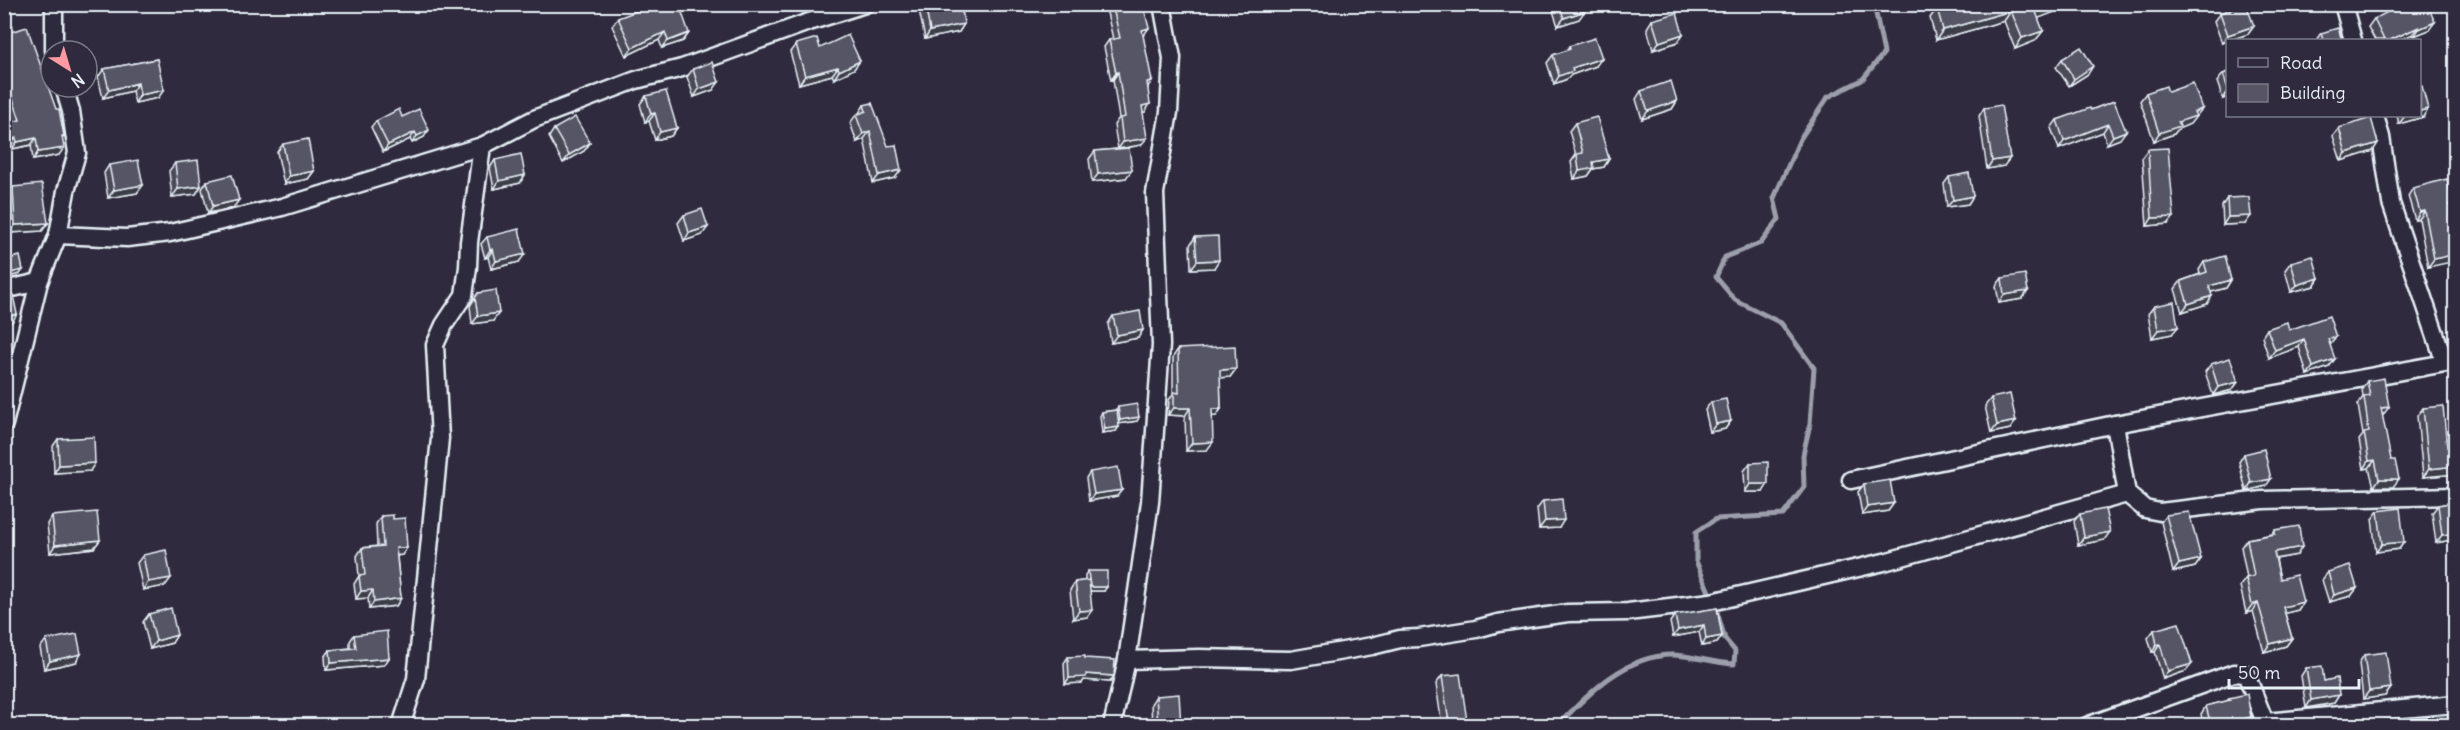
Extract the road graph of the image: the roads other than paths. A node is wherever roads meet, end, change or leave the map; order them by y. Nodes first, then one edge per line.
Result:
1 (54, 4) edge
2 (865, 4) edge
3 (1162, 4) edge
4 (2343, 4) edge
5 (54, 39) edge
6 (2353, 39) edge
7 (68, 99) edge
8 (2375, 117) edge
9 (482, 146) junction
10 (58, 234) junction
11 (39, 282) junction
12 (4, 290) edge
13 (2450, 362) edge
14 (4, 424) edge
15 (2115, 424) junction
16 (1851, 480) dead end
17 (2127, 494) junction
18 (2456, 496) edge
19 (1127, 660) junction
20 (2456, 704) edge
21 (401, 726) edge
22 (1112, 726) edge
23 (2087, 726) edge

1 - 5 street
2 - 9 street
3 - 19 street
4 - 6 street
7 - 10 street
8 - 13 street
9 - 10 street
9 - 21 street
10 - 11 street
11 - 12 street
11 - 14 street
13 - 15 street
15 - 16 street
15 - 17 street
17 - 18 street
17 - 19 street
19 - 22 street
20 - 23 street

